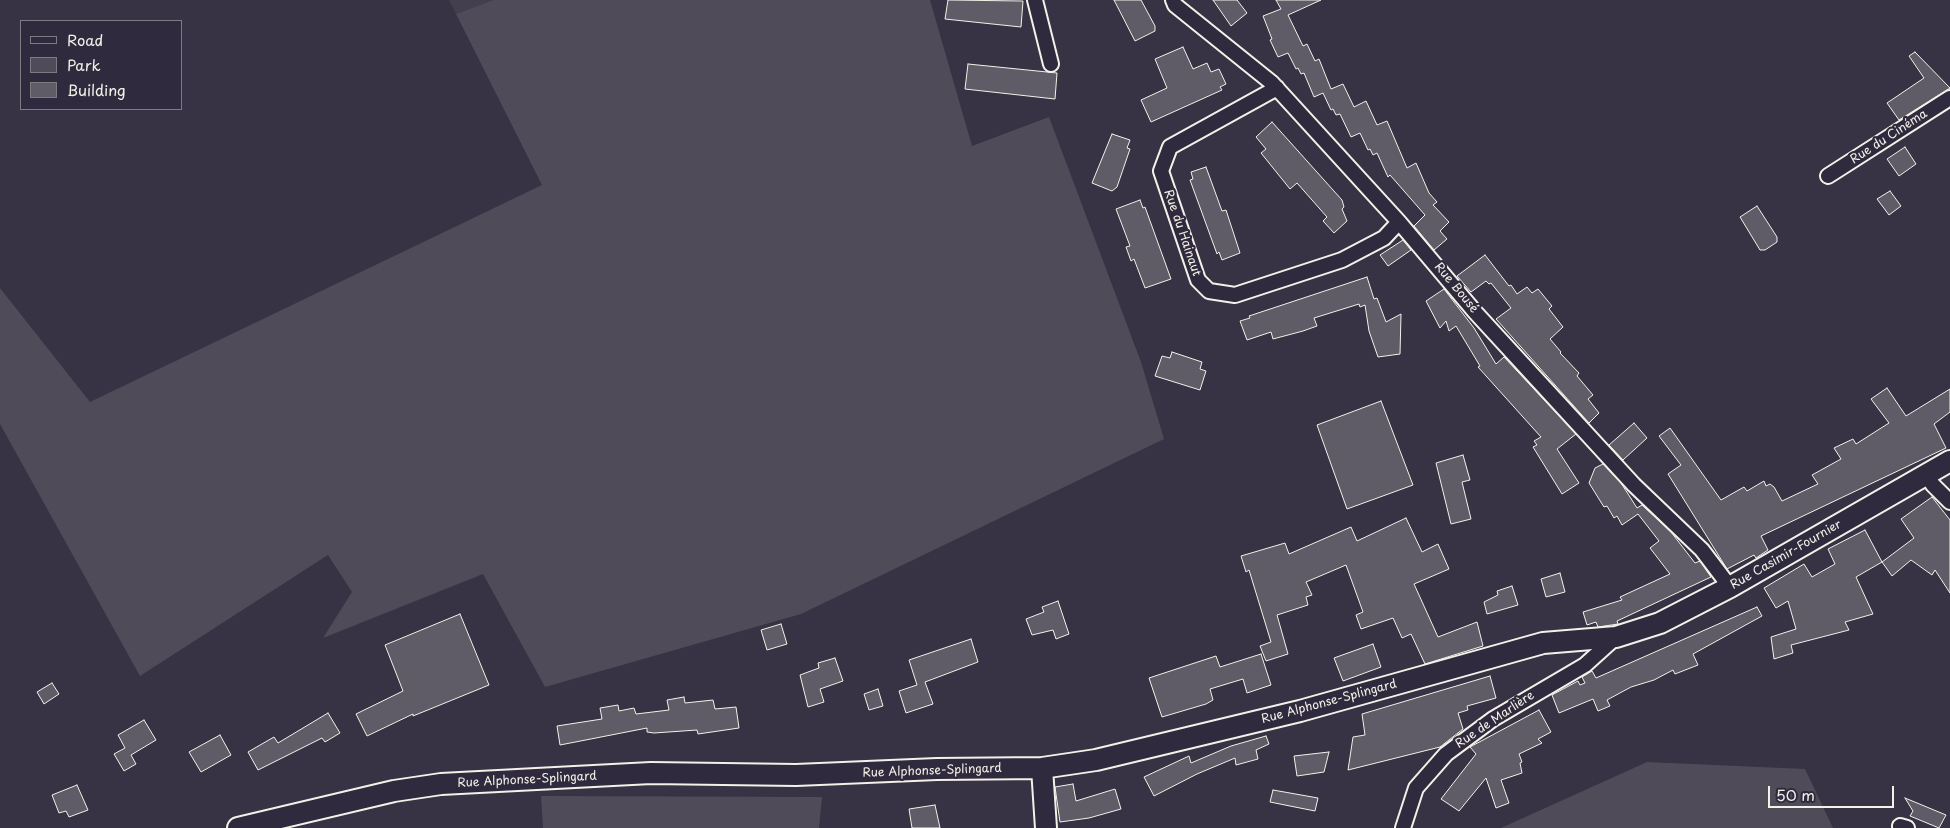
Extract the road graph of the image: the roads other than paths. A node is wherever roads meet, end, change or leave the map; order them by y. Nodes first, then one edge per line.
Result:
1 (1035, 0) edge
2 (1172, 0) edge
3 (1051, 64) dead end
4 (1277, 88) junction
5 (1950, 98) edge
6 (1828, 176) dead end
7 (1399, 222) junction
8 (1950, 461) edge
9 (1926, 474) junction
10 (1950, 502) edge
11 (1730, 587) junction
12 (1616, 637) junction
13 (1042, 768) junction
14 (238, 828) edge
15 (1046, 828) edge
16 (1403, 828) edge

1 - 3 street
2 - 4 street, Rue Bousé
4 - 7 street, Rue Bousé
4 - 7 street, Rue du Hainaut
5 - 6 street, Rue du Cinéma
7 - 11 street, Rue Bousé
8 - 9 street, Rue Casimir-Fournier
9 - 10 street
9 - 11 street, Rue Casimir-Fournier
11 - 12 street, Rue Casimir-Fournier
12 - 13 street, Rue Alphonse-Splingard
12 - 16 street, Rue de Marlière
13 - 14 street, Rue Alphonse-Splingard
13 - 15 street

